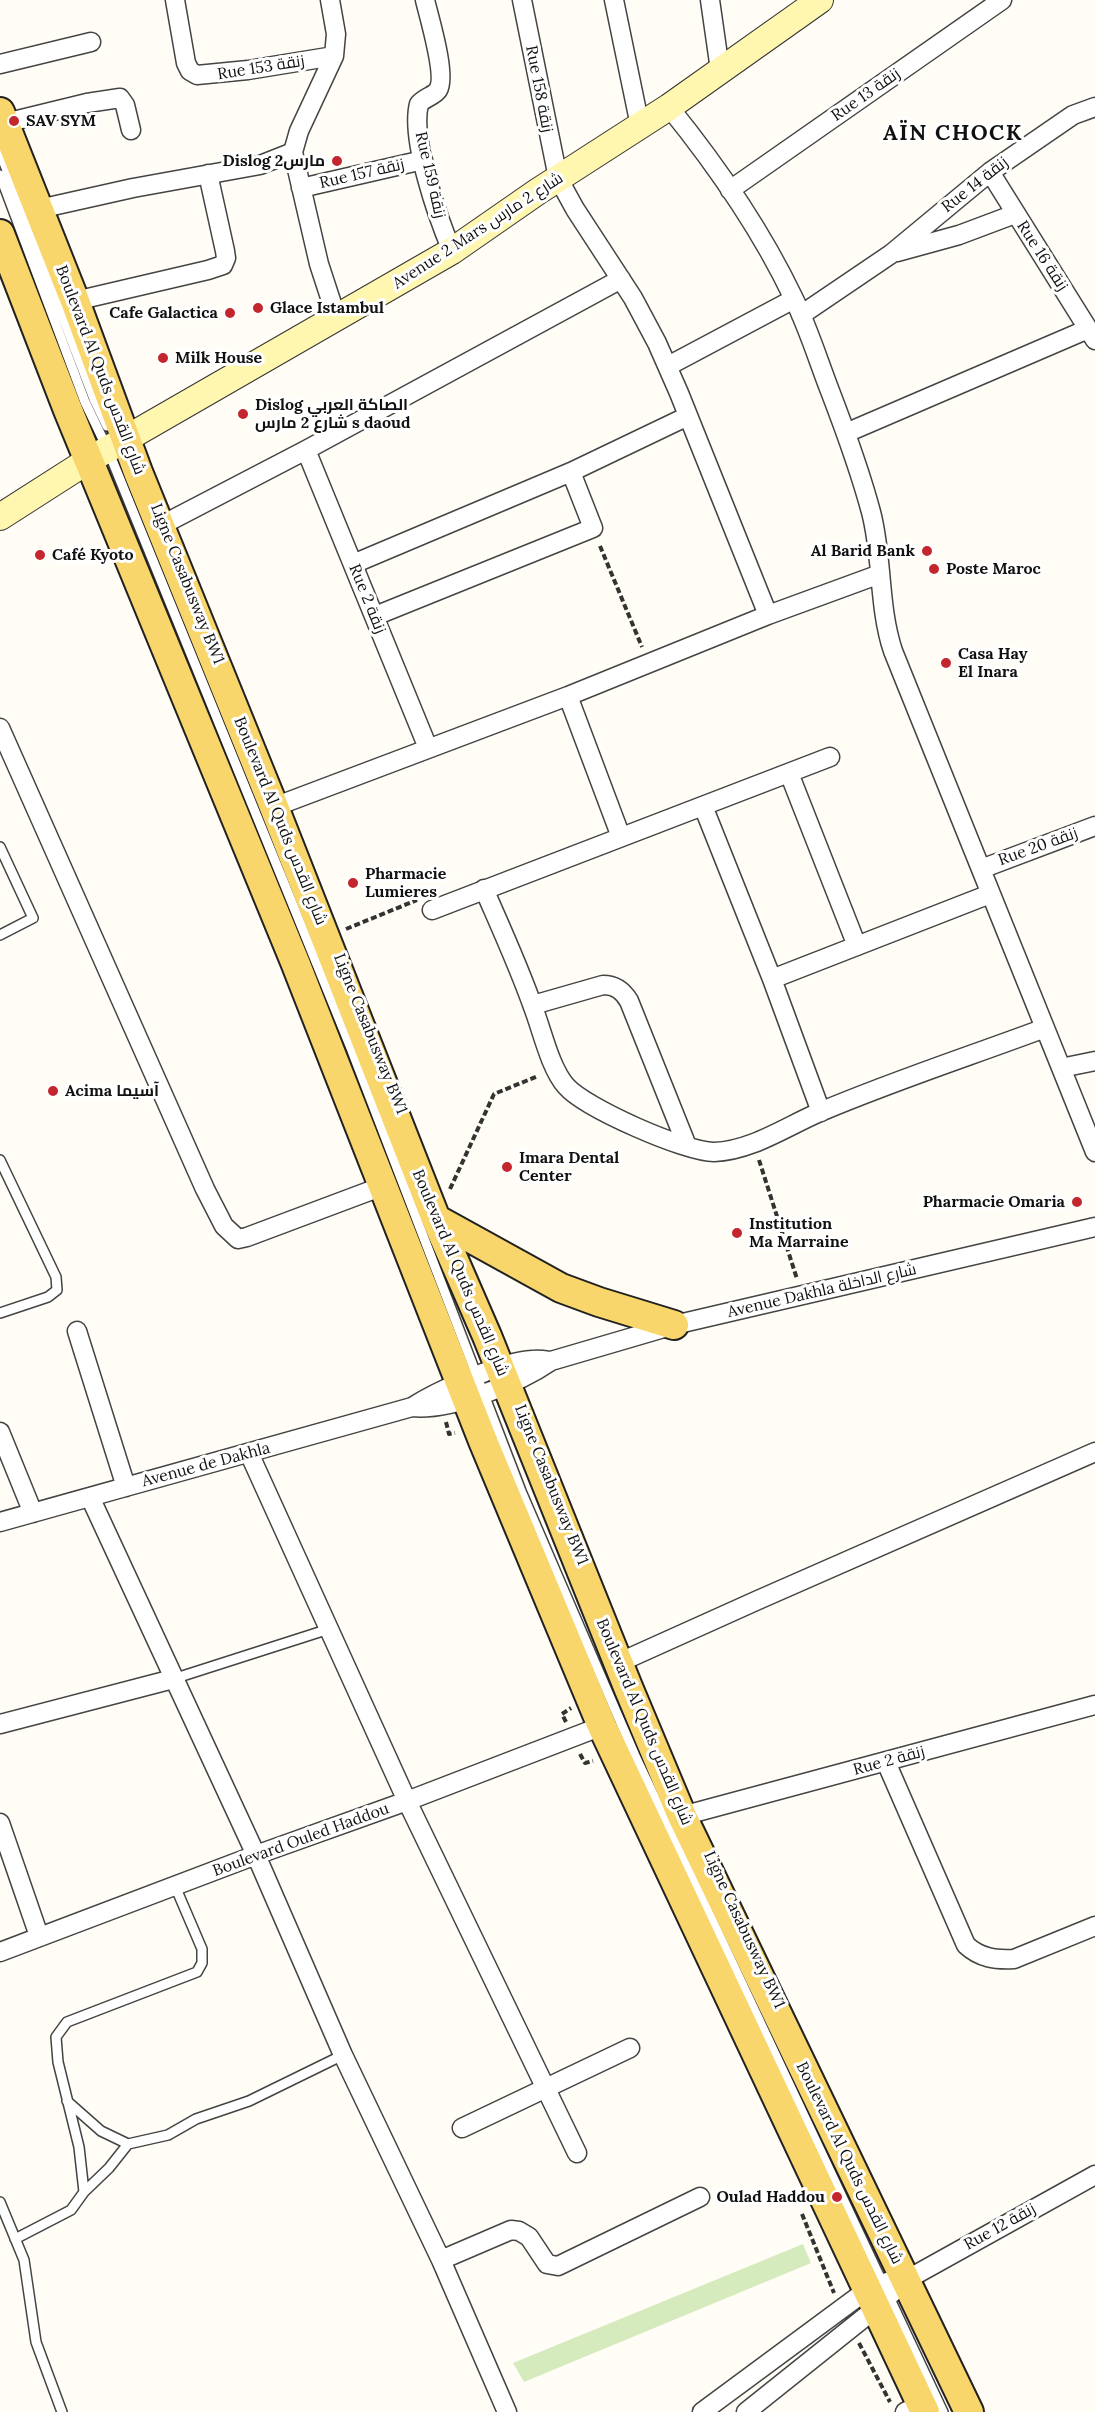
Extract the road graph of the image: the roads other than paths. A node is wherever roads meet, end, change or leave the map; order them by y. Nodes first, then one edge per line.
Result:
1 (175, 0) edge
2 (330, 0) edge
3 (425, 0) edge
4 (522, 0) edge
5 (614, 0) edge
6 (710, 0) edge
7 (820, 0) edge
8 (1002, 0) edge
9 (91, 42) dead end
10 (334, 56) junction
11 (0, 64) edge
12 (720, 70) junction
13 (669, 107) junction
14 (1095, 107) edge
15 (2, 118) edge
16 (640, 126) junction
17 (130, 130) dead end
18 (0, 152) edge
19 (292, 152) junction
20 (423, 160) junction
21 (990, 172) junction
22 (0, 174) edge
23 (208, 174) junction
24 (558, 178) junction
25 (301, 188) junction
26 (730, 190) junction
27 (39, 209) junction
28 (1015, 214) junction
29 (0, 234) edge
30 (452, 251) junction
31 (891, 254) junction
32 (621, 279) junction
33 (75, 302) junction
34 (798, 307) junction
35 (337, 319) junction
36 (1091, 334) edge
37 (669, 366) junction
38 (688, 416) junction
39 (846, 433) junction
40 (110, 448) junction
41 (306, 450) junction
42 (572, 472) junction
43 (0, 517) edge
44 (160, 526) junction
45 (353, 564) junction
46 (880, 574) junction
47 (768, 615) junction
48 (375, 616) junction
49 (568, 696) junction
50 (0, 728) edge
51 (428, 748) junction
52 (830, 757) dead end
53 (789, 772) junction
54 (274, 807) junction
55 (703, 807) junction
56 (1095, 826) edge
57 (621, 837) junction
58 (0, 847) edge
59 (981, 869) junction
60 (484, 890) junction
61 (990, 894) junction
62 (432, 910) road end
63 (0, 935) edge
64 (857, 946) junction
65 (772, 979) junction
66 (533, 1005) junction
67 (1045, 1028) junction
68 (1095, 1061) edge
69 (1061, 1068) junction
70 (821, 1112) junction
71 (687, 1146) junction
72 (1095, 1152) edge
73 (0, 1160) edge
74 (383, 1186) junction
75 (436, 1220) junction
76 (1095, 1227) edge
77 (0, 1313) edge
78 (674, 1325) junction
79 (77, 1331) dead end
80 (487, 1386) junction
81 (0, 1432) edge
82 (1095, 1452) edge
83 (249, 1453) junction
84 (126, 1487) junction
85 (90, 1497) junction
86 (33, 1513) junction
87 (0, 1522) edge
88 (328, 1629) junction
89 (616, 1671) junction
90 (173, 1679) junction
91 (1095, 1705) edge
92 (0, 1724) edge
93 (602, 1726) junction
94 (886, 1762) junction
95 (407, 1801) junction
96 (682, 1816) junction
97 (0, 1823) edge
98 (256, 1855) junction
99 (175, 1886) junction
100 (1095, 1926) edge
101 (39, 1936) junction
102 (0, 1952) edge
103 (630, 2048) dead end
104 (343, 2055) junction
105 (546, 2088) junction
106 (67, 2100) junction
107 (462, 2128) dead end
108 (128, 2144) junction
109 (577, 2153) dead end
110 (1095, 2175) edge
111 (84, 2192) junction
112 (700, 2198) dead end
113 (0, 2202) edge
114 (862, 2216) dead end
115 (15, 2239) junction
116 (441, 2260) junction
117 (887, 2287) junction
118 (923, 2410) edge
119 (62, 2412) edge
120 (507, 2412) edge
121 (702, 2412) edge
122 (746, 2412) edge
123 (954, 2412) edge
124 (969, 2412) edge

1 - 10 street, Rue 153 زنقة
2 - 10 street
3 - 20 street, Rue 159 زنقة
4 - 24 street, Rue 158 زنقة
5 - 16 street
6 - 12 street
7 - 12 street, Avenue 2 Mars شارع 2 مارس
8 - 26 street, Rue 13 زنقة
9 - 11 street
10 - 19 street
12 - 13 street, Avenue 2 Mars شارع 2 مارس
13 - 16 street, Avenue 2 Mars شارع 2 مارس
13 - 26 street
14 - 21 street, Rue 14 زنقة
15 - 17 street
15 - 27 main road, Boulevard Al Quds شارع القدس
16 - 24 street, Avenue 2 Mars شارع 2 مارس
18 - 40 lane, Ligne Casabusway BW1
19 - 23 street
19 - 25 street
20 - 25 street, Rue 157 زنقة
20 - 30 street, Rue 159 زنقة
21 - 28 street, Rue 16 زنقة
21 - 31 street, Rue 14 زنقة
22 - 40 lane, Ligne Casabusway BW1
23 - 27 street
23 - 33 street
24 - 30 street, Avenue 2 Mars شارع 2 مارس
24 - 32 street, Rue 158 زنقة
25 - 35 street
26 - 34 street
27 - 33 main road, Boulevard Al Quds شارع القدس
28 - 31 street, Rue 14 زنقة
28 - 36 street, Rue 16 زنقة
29 - 40 main road, Boulevard Al Quds شارع القدس
30 - 35 street, Avenue 2 Mars شارع 2 مارس
31 - 34 street, Rue 14 زنقة
32 - 37 street, Rue 158 زنقة
32 - 41 street
33 - 40 main road, Boulevard Al Quds شارع القدس
34 - 37 street, Rue 14 زنقة
34 - 39 street
35 - 40 street, Avenue 2 Mars شارع 2 مارس
36 - 39 street
37 - 38 street, Rue 158 زنقة
38 - 42 street
38 - 47 street, Rue 158 زنقة
39 - 46 street
40 - 43 street, Avenue 2 Mars شارع 2 مارس
40 - 44 main road, Boulevard Al Quds شارع القدس
40 - 74 main road, Boulevard Al Quds شارع القدس
40 - 80 lane, Ligne Casabusway BW1
40 - 80 lane, Ligne Casabusway BW1
41 - 44 street
41 - 45 street, Rue 2 زنقة
42 - 45 street
42 - 48 street
44 - 54 main road, Boulevard Al Quds شارع القدس
45 - 48 street, Rue 2 زنقة
46 - 47 street
46 - 59 street
47 - 49 street
48 - 51 street, Rue 2 زنقة
49 - 51 street
49 - 57 street
50 - 74 street
51 - 54 street
52 - 53 street
53 - 55 street
53 - 64 street
54 - 75 main road, Boulevard Al Quds شارع القدس
55 - 57 street
55 - 65 street
56 - 59 street, Rue 20 زنقة
57 - 60 street
58 - 63 lane
59 - 61 street
60 - 62 street
60 - 66 street
61 - 64 street
61 - 67 street
64 - 65 street
65 - 70 street
66 - 71 street
66 - 71 street
67 - 69 street
67 - 70 street
68 - 69 street
69 - 72 street
70 - 71 street
73 - 77 lane
74 - 80 main road, Boulevard Al Quds شارع القدس
75 - 78 main road
75 - 80 main road, Boulevard Al Quds شارع القدس
76 - 78 street, Avenue Dakhla شارع الداخلة
78 - 80 street, Avenue Dakhla شارع الداخلة
79 - 84 street
80 - 83 street, Avenue de Dakhla
80 - 89 main road, Boulevard Al Quds شارع القدس
80 - 93 main road, Boulevard Al Quds شارع القدس
80 - 117 lane, Ligne Casabusway BW1
81 - 86 street
82 - 89 street
83 - 84 street, Avenue de Dakhla
83 - 88 street
84 - 85 street, Avenue de Dakhla
85 - 86 street, Avenue de Dakhla
85 - 90 street
86 - 87 street, Avenue de Dakhla
88 - 90 lane
88 - 95 street
89 - 96 main road, Boulevard Al Quds شارع القدس
89 - 114 lane, Ligne Casabusway BW1
90 - 92 street
90 - 98 street
91 - 94 street, Rue 2 زنقة
93 - 95 street, Boulevard Ouled Haddou
93 - 117 main road, Boulevard Al Quds شارع القدس
94 - 96 street, Rue 2 زنقة
94 - 100 street
95 - 98 street, Boulevard Ouled Haddou
95 - 105 street
96 - 117 main road, Boulevard Al Quds شارع القدس
97 - 101 street
98 - 99 street, Boulevard Ouled Haddou
98 - 104 street
99 - 101 street, Boulevard Ouled Haddou
99 - 106 lane
101 - 102 street, Boulevard Ouled Haddou
103 - 105 street
104 - 108 lane
104 - 116 street
105 - 107 street
105 - 109 street
106 - 108 lane
106 - 111 lane
108 - 111 lane
110 - 117 street, Rue 12 زنقة
111 - 115 lane
112 - 116 street
113 - 115 lane
115 - 119 lane
116 - 120 street
117 - 118 main road, Boulevard Al Quds شارع القدس
117 - 121 street
117 - 122 street
117 - 123 lane, Ligne Casabusway BW1
117 - 124 main road, Boulevard Al Quds شارع القدس

